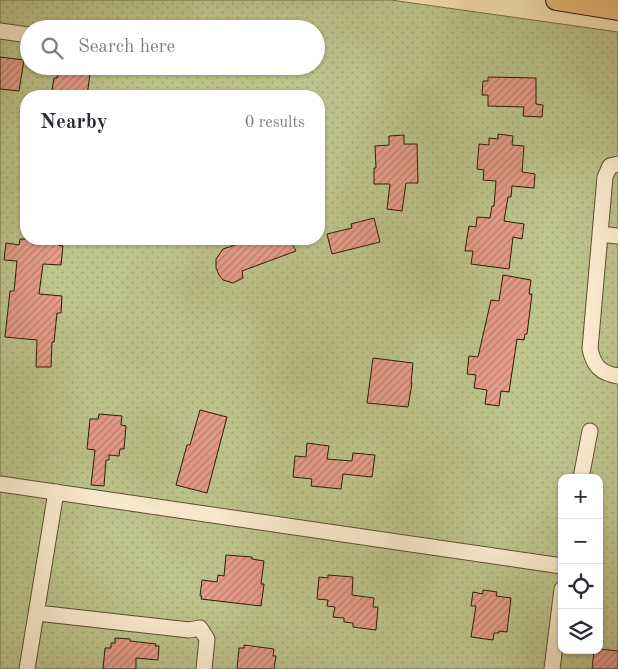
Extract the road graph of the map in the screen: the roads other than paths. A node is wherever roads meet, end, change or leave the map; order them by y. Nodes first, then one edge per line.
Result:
1 (556, 0) edge
2 (618, 10) edge
3 (0, 31) edge
4 (20, 34) edge
5 (618, 164) edge
6 (600, 234) junction
7 (618, 236) edge
8 (618, 376) edge
9 (590, 431) dead end
10 (582, 474) edge
11 (0, 484) edge
12 (56, 492) junction
13 (558, 565) edge
14 (560, 609) edge
15 (37, 613) junction
16 (28, 669) edge
17 (204, 669) edge
18 (552, 669) edge

1 - 2 main road
3 - 4 street
5 - 6 street
6 - 7 street
6 - 8 street
9 - 10 street
11 - 12 street
12 - 13 street
12 - 15 street
14 - 18 street
15 - 16 street
15 - 17 street

